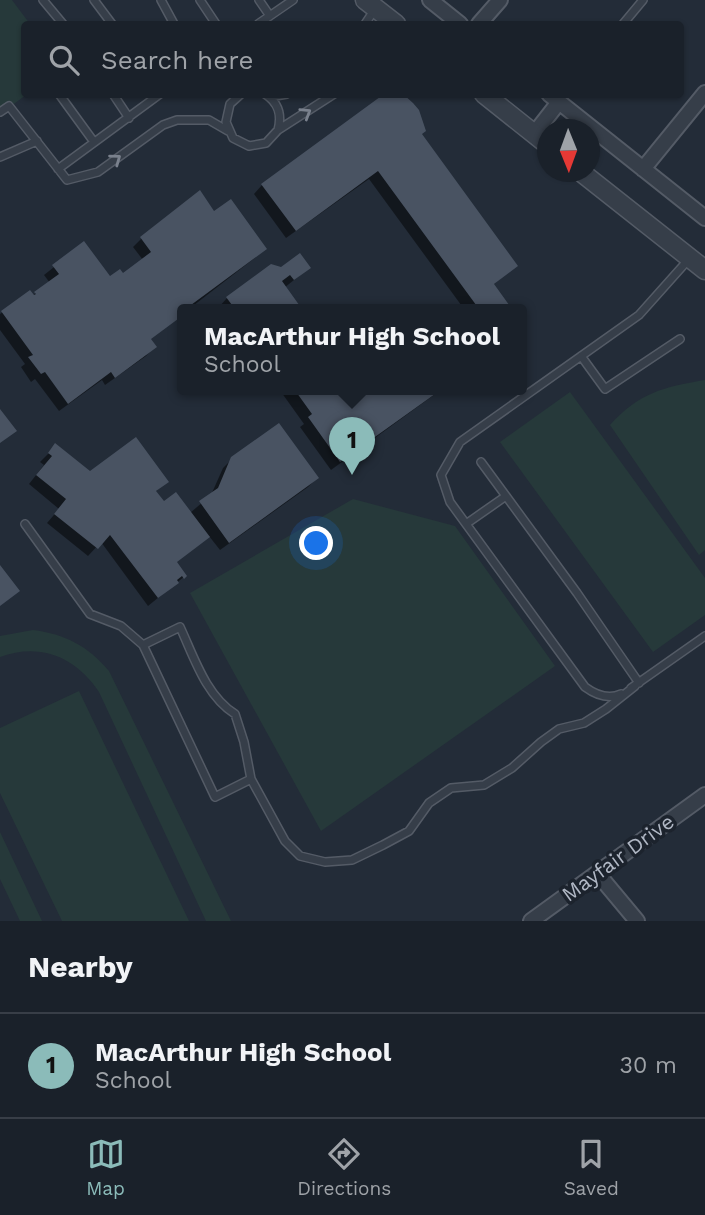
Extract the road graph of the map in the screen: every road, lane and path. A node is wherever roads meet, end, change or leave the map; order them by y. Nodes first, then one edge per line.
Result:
1 (43, 0) edge
2 (94, 0) edge
3 (161, 0) edge
4 (200, 0) edge
5 (259, 0) edge
6 (293, 0) edge
7 (429, 0) edge
8 (500, 0) edge
9 (643, 0) edge
10 (370, 4) edge
11 (270, 16) junction
12 (60, 21) edge
13 (110, 21) edge
14 (172, 21) edge
15 (214, 21) edge
16 (262, 21) edge
17 (366, 21) edge
18 (392, 21) edge
19 (456, 21) edge
20 (482, 21) edge
21 (626, 21) edge
22 (705, 93) edge
23 (62, 98) edge
24 (116, 98) edge
25 (155, 98) edge
26 (237, 98) edge
27 (270, 98) edge
28 (328, 98) edge
29 (489, 98) edge
30 (558, 98) edge
31 (559, 98) edge
32 (0, 112) edge
33 (129, 118) junction
34 (549, 119) edge
35 (278, 130) junction
36 (228, 131) junction
37 (537, 137) edge
38 (37, 141) junction
39 (94, 142) junction
40 (0, 157) edge
41 (58, 169) junction
42 (643, 169) junction
43 (594, 182) edge
44 (705, 218) edge
45 (690, 258) junction
46 (705, 270) edge
47 (680, 339) dead end
48 (580, 356) junction
49 (527, 394) edge
50 (526, 395) edge
51 (481, 462) dead end
52 (506, 496) junction
53 (25, 524) dead end
54 (466, 524) junction
55 (705, 636) edge
56 (143, 645) junction
57 (637, 685) junction
58 (251, 779) junction
59 (705, 795) edge
60 (597, 873) junction
61 (531, 921) edge
62 (637, 921) edge

1 - 12 lane
2 - 13 lane
3 - 14 lane
4 - 15 lane
5 - 11 lane
6 - 11 lane
7 - 19 street
8 - 20 street
9 - 21 lane
10 - 17 lane
10 - 18 street
11 - 16 lane
22 - 42 street
23 - 39 lane
24 - 33 lane
25 - 33 lane
26 - 36 lane
27 - 35 lane
35 -> 28 lane
29 - 37 street
30 - 34 street
31 - 42 street
32 - 38 lane
33 - 39 lane
35 - 36 lane
41 -> 36 lane
38 - 40 lane
38 - 41 lane
39 - 41 lane
42 - 44 street
43 - 45 street
45 - 46 street
45 - 48 lane
47 - 48 lane
48 - 49 lane
50 - 54 lane
51 - 52 lane
52 - 54 lane
52 - 57 lane
53 - 56 lane
54 - 57 lane
55 - 57 lane
56 - 58 lane
56 - 58 lane
57 - 58 lane
59 - 60 street, Mayfair Drive
60 - 61 street, Mayfair Drive
60 - 62 street

